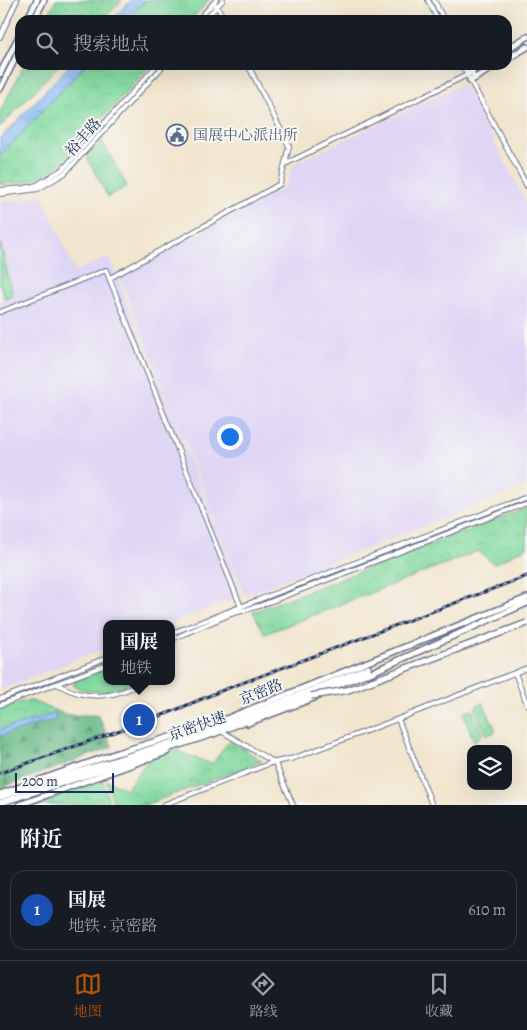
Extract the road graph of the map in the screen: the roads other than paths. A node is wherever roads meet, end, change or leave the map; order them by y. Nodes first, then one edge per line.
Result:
1 (17, 0) edge
2 (38, 0) edge
3 (44, 0) edge
4 (223, 0) edge
5 (428, 0) edge
6 (434, 0) edge
7 (216, 3) edge
8 (30, 15) edge
9 (36, 15) edge
10 (203, 15) edge
11 (208, 15) edge
12 (222, 15) edge
13 (436, 15) edge
14 (442, 15) edge
15 (0, 37) edge
16 (527, 37) edge
17 (15, 44) edge
18 (512, 46) edge
19 (527, 47) edge
20 (512, 56) edge
21 (15, 59) edge
22 (153, 70) edge
23 (159, 70) edge
24 (251, 70) edge
25 (466, 70) edge
26 (468, 70) edge
27 (474, 70) edge
28 (489, 70) edge
29 (0, 74) edge
30 (469, 74) junction
31 (473, 80) junction
32 (0, 90) edge
33 (285, 164) junction
34 (527, 186) edge
35 (0, 190) edge
36 (0, 194) edge
37 (110, 278) junction
38 (0, 312) edge
39 (527, 497) edge
40 (527, 503) edge
41 (527, 598) edge
42 (527, 603) edge
43 (241, 607) junction
44 (527, 623) edge
45 (175, 632) edge
46 (175, 639) edge
47 (103, 659) edge
48 (103, 666) edge
49 (527, 668) edge
50 (515, 673) junction
51 (57, 684) junction
52 (136, 685) edge
53 (311, 696) junction
54 (0, 699) edge
55 (527, 704) edge
56 (0, 706) edge
57 (398, 719) junction
58 (223, 732) junction
59 (275, 762) junction
60 (0, 795) edge
61 (0, 803) edge
62 (19, 805) edge
63 (163, 805) edge
64 (293, 805) edge
65 (432, 805) edge

1 - 15 street
2 - 8 main road
3 - 9 main road
4 - 7 street
5 - 13 street
6 - 14 street
7 - 10 street
7 - 11 street
7 - 12 street
16 - 18 main road
17 - 29 main road
19 - 20 main road
21 - 32 main road
22 - 35 street, 裕丰路
23 - 36 street, 裕丰路
24 - 33 street
25 - 30 street
26 - 30 street
27 - 30 main road
28 - 31 main road
30 - 31 street
30 - 33 street
31 - 34 street
33 - 37 street
37 - 38 street
37 - 43 street
39 - 43 street
40 - 46 street
41 - 60 main road, 京密路
42 - 58 main road, 京密路
43 - 45 street
44 - 53 highway, bridge
47 - 54 street
48 - 51 street
49 - 50 street
50 - 55 street
50 - 57 street
51 - 52 street
51 - 56 street
53 - 60 highway, 京密快速, bridge
53 - 61 highway, 京密快速
57 - 59 street
57 - 65 street
58 - 59 street
58 - 62 main road, 京密路
59 - 63 street
59 - 64 street

